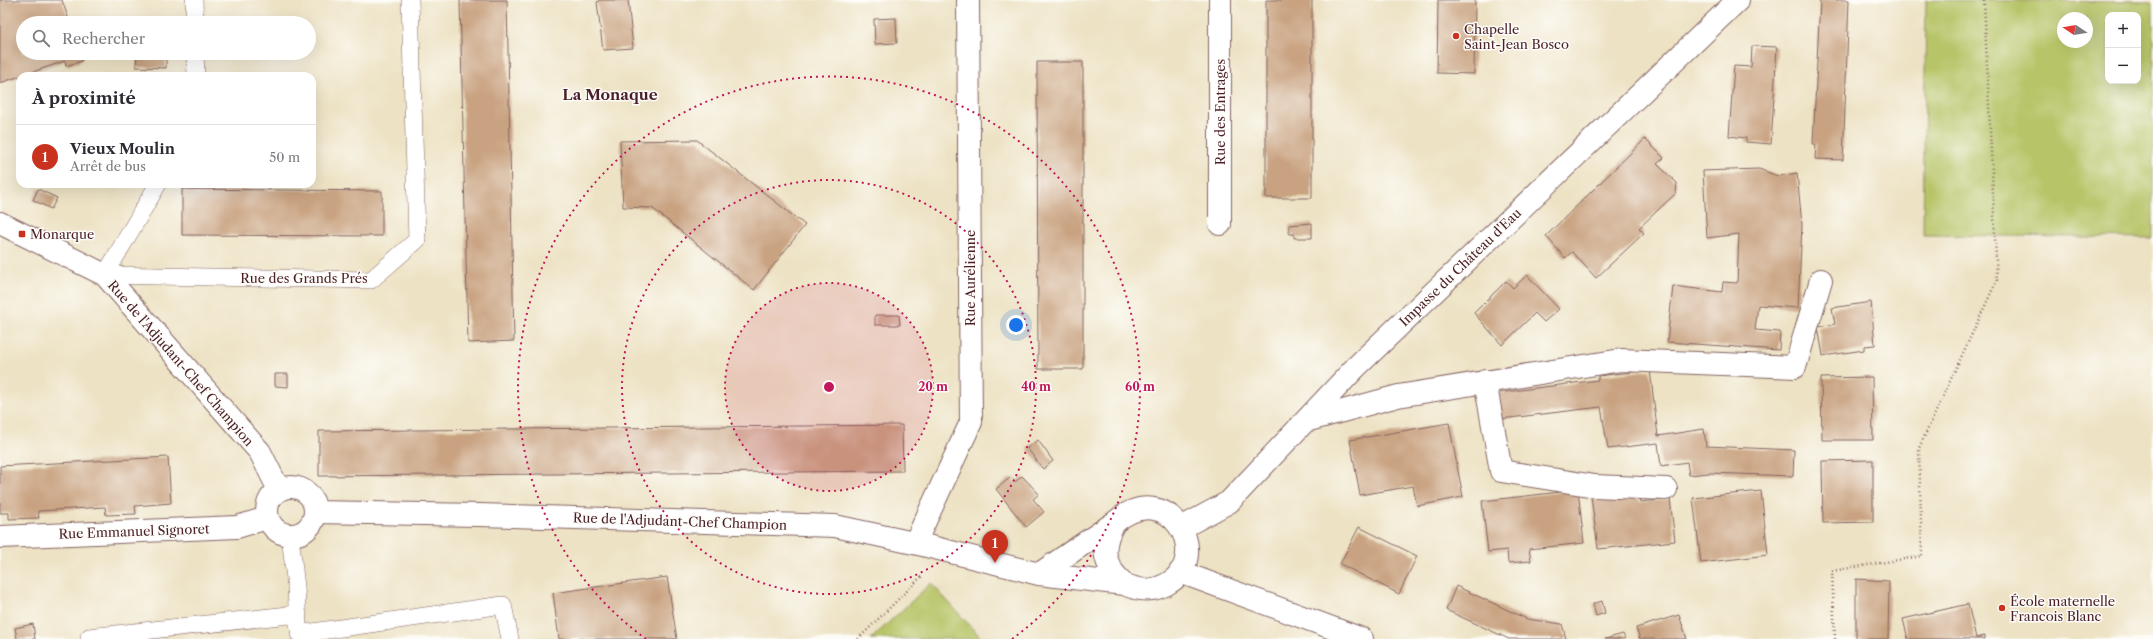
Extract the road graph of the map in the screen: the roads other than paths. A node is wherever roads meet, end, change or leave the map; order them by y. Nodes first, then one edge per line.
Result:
1 (194, 0) edge
2 (410, 0) edge
3 (968, 0) edge
4 (1220, 0) edge
5 (1738, 0) edge
6 (194, 16) edge
7 (195, 60) edge
8 (196, 72) edge
9 (156, 188) edge
10 (0, 223) edge
11 (1220, 224) dead end
12 (104, 275) junction
13 (1821, 280) dead end
14 (1485, 382) junction
15 (1306, 421) junction
16 (1666, 489) dead end
17 (280, 490) junction
18 (315, 512) junction
19 (267, 518) junction
20 (1114, 524) junction
21 (1181, 528) junction
22 (290, 536) junction
23 (0, 537) edge
24 (915, 543) junction
25 (1180, 572) junction
26 (1039, 574) junction
27 (1124, 584) junction
28 (298, 614) junction
29 (299, 637) edge
30 (90, 639) edge
31 (510, 639) edge
32 (1362, 639) edge

1 - 6 lane
2 - 12 lane, Rue des Grands Prés
3 - 24 street, Rue Aurélienne
4 - 11 street, Rue des Entrages
5 - 15 street, Impasse du Château d'Eau
7 - 8 lane
9 - 12 lane
10 - 12 street, Rue de l'Adjudant-Chef Champion
12 - 17 street, Rue de l'Adjudant-Chef Champion
13 - 14 street
14 - 15 street
14 - 16 street
15 - 21 street, Impasse du Château d'Eau
17 - 18 street
17 - 19 street
18 - 22 street
18 - 24 street, Rue de l'Adjudant-Chef Champion
19 - 22 street
19 - 23 street, Rue Emmanuel Signoret
20 - 21 street
20 - 26 street
20 - 27 street
21 - 25 street
22 - 28 lane
24 - 26 street, Rue de l'Adjudant-Chef Champion
25 - 27 street
25 - 32 street
26 - 27 street, Rue de l'Adjudant-Chef Champion
28 - 29 lane
28 - 30 lane
29 - 31 lane

